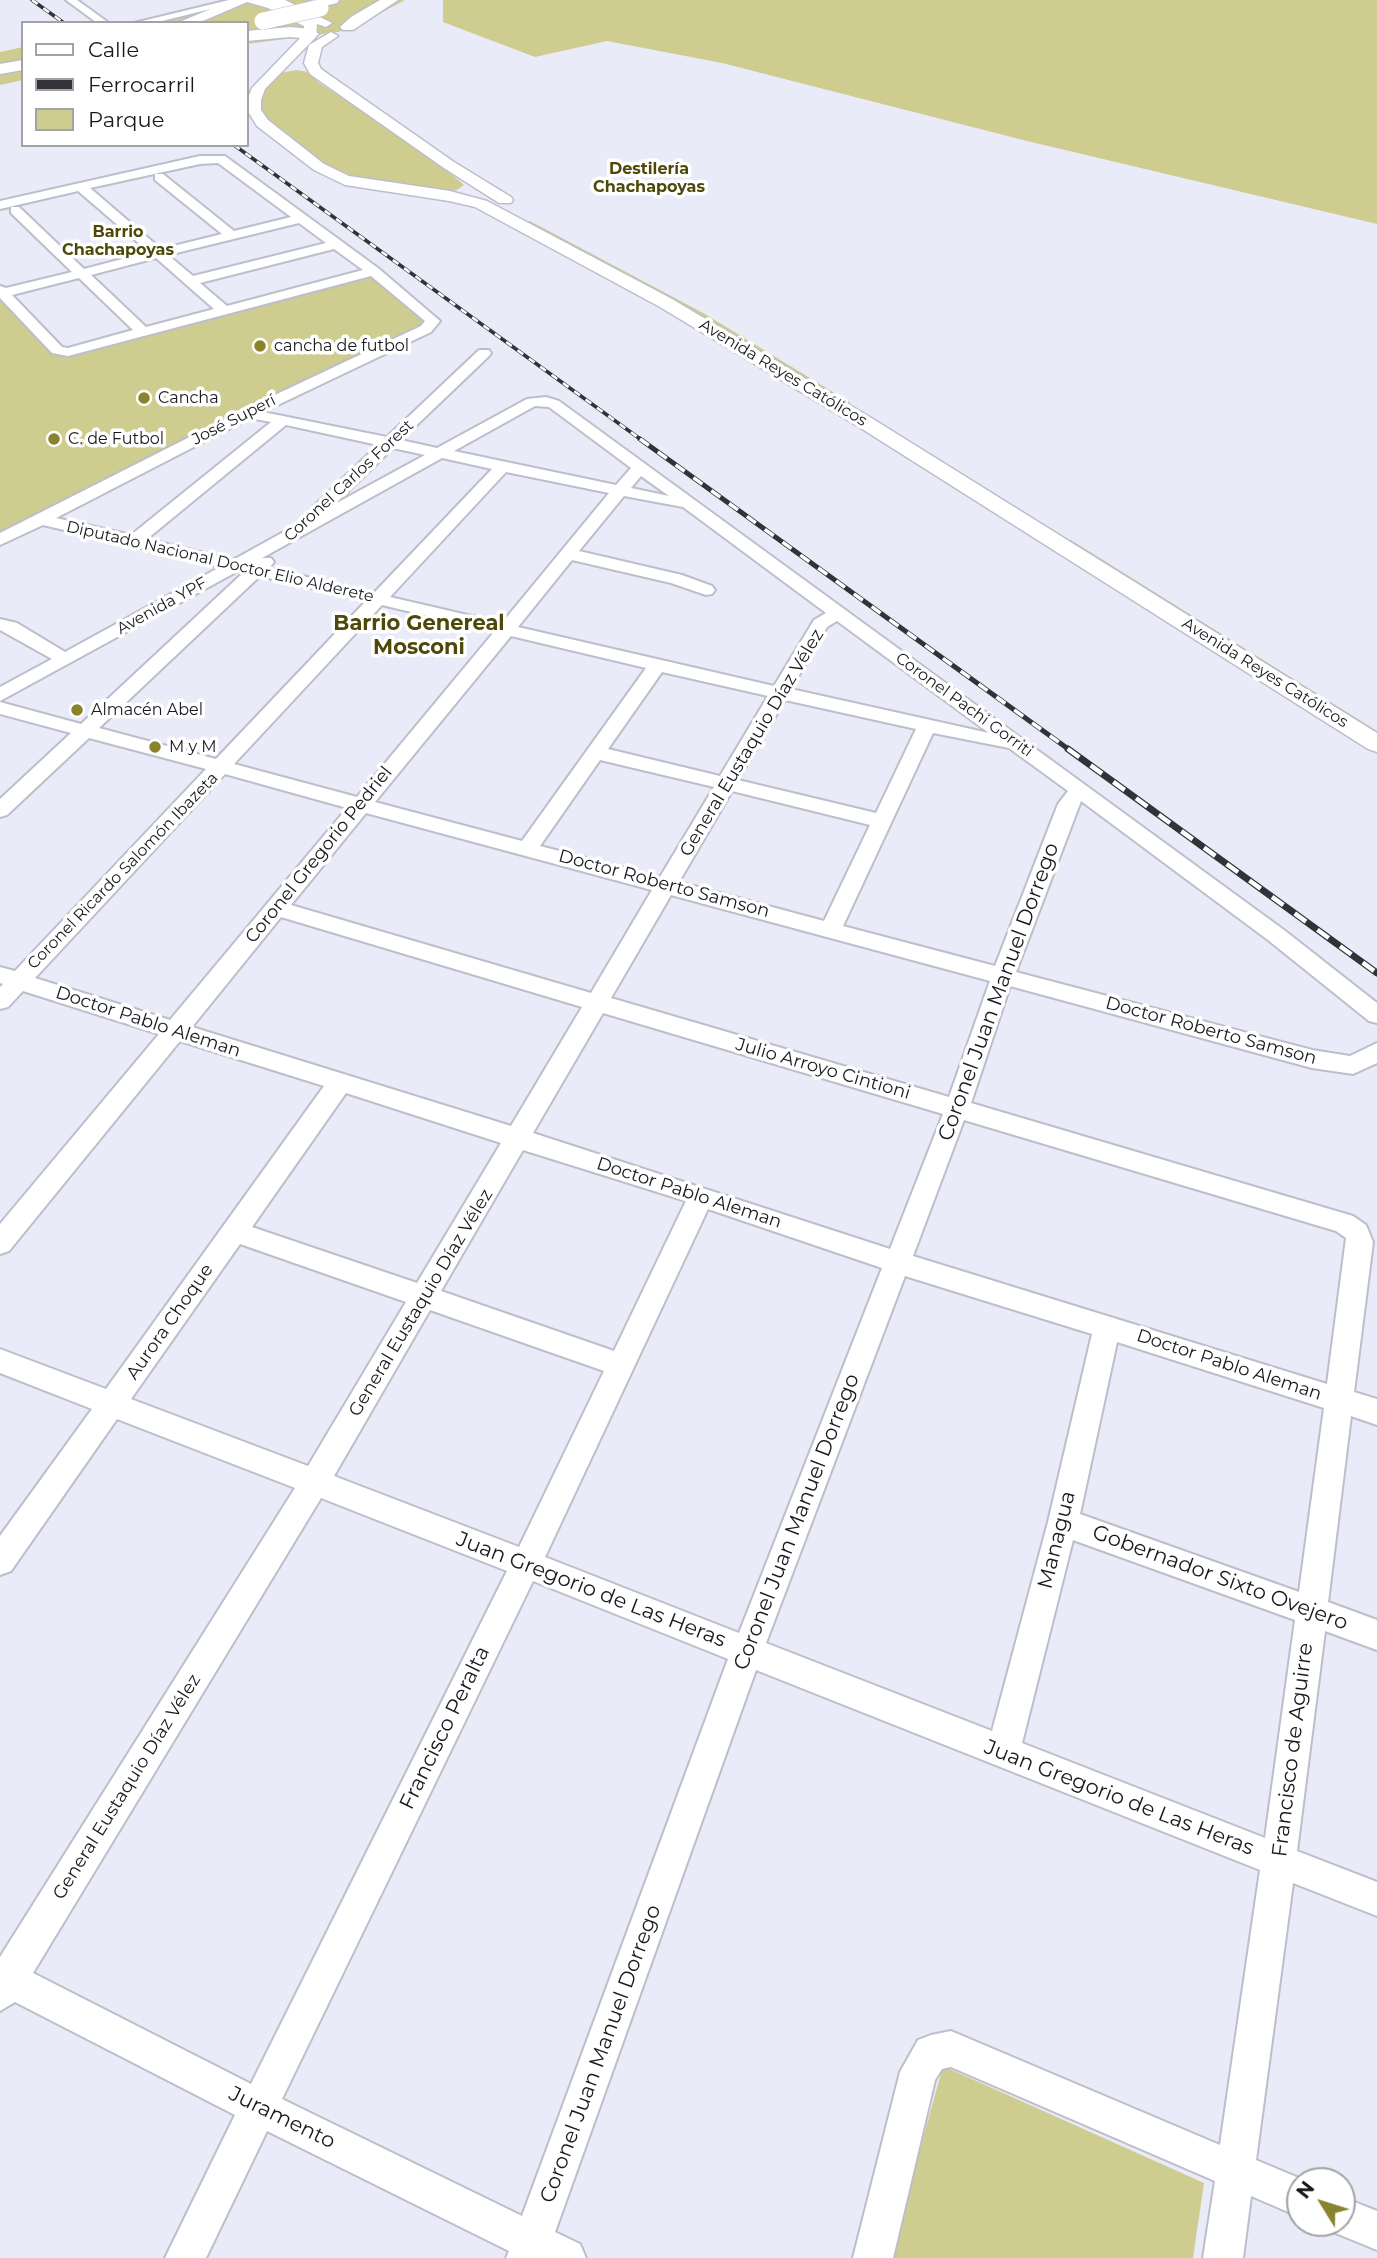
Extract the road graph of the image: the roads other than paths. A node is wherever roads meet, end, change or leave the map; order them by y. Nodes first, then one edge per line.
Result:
1 (71, 0) edge
2 (244, 0) edge
3 (279, 0) edge
4 (350, 0) edge
5 (391, 0) edge
6 (321, 4) edge
7 (255, 20) edge
8 (101, 21) edge
9 (148, 21) edge
10 (189, 21) edge
11 (348, 27) junction
12 (321, 35) junction
13 (248, 36) edge
14 (21, 67) edge
15 (0, 72) edge
16 (271, 76) junction
17 (338, 89) junction
18 (224, 162) junction
19 (449, 165) junction
20 (159, 177) junction
21 (383, 186) junction
22 (84, 190) junction
23 (0, 205) edge
24 (15, 210) junction
25 (0, 214) edge
26 (302, 218) junction
27 (232, 236) junction
28 (337, 244) junction
29 (159, 254) junction
30 (373, 271) junction
31 (82, 274) junction
32 (191, 281) junction
33 (2, 292) edge
34 (224, 310) junction
35 (143, 331) junction
36 (484, 353) dead end
37 (546, 401) joint
38 (248, 413) junction
39 (282, 421) junction
40 (391, 442) junction
41 (442, 453) junction
42 (503, 466) junction
43 (639, 468) junction
44 (623, 490) junction
45 (690, 506) junction
46 (40, 519) junction
47 (293, 534) junction
48 (0, 540) edge
49 (134, 541) junction
50 (569, 554) junction
51 (237, 565) junction
52 (257, 570) junction
53 (706, 590) dead end
54 (378, 599) junction
55 (838, 613) junction
56 (0, 624) edge
57 (505, 629) junction
58 (65, 659) junction
59 (657, 665) junction
60 (781, 692) junction
61 (0, 695) edge
62 (0, 708) edge
63 (1377, 724) edge
64 (927, 726) junction
65 (87, 729) junction
66 (1015, 743) junction
67 (1377, 744) edge
68 (594, 752) junction
69 (223, 766) junction
70 (728, 783) junction
71 (1079, 791) junction
72 (361, 804) junction
73 (0, 810) edge
74 (883, 821) junction
75 (528, 848) junction
76 (668, 886) junction
77 (276, 908) junction
78 (831, 928) junction
79 (1003, 975) junction
80 (9, 978) edge
81 (0, 1000) edge
82 (596, 1003) junction
83 (1377, 1015) edge
84 (175, 1030) junction
85 (1377, 1036) edge
86 (1377, 1052) edge
87 (1327, 1062) junction
88 (340, 1083) junction
89 (957, 1108) junction
90 (517, 1138) junction
91 (701, 1196) junction
92 (234, 1231) junction
93 (0, 1242) edge
94 (1360, 1242) joint
95 (897, 1262) junction
96 (425, 1295) junction
97 (1107, 1326) junction
98 (0, 1361) edge
99 (620, 1365) junction
100 (1338, 1399) junction
101 (111, 1406) junction
102 (1377, 1412) edge
103 (314, 1483) junction
104 (1063, 1522) junction
105 (0, 1561) edge
106 (526, 1564) junction
107 (1311, 1611) junction
108 (1377, 1635) edge
109 (747, 1651) junction
110 (1003, 1752) junction
111 (1279, 1860) junction
112 (1377, 1899) edge
113 (3, 1982) edge
114 (258, 2106) junction
115 (1237, 2171) junction
116 (1286, 2192) edge
117 (1356, 2222) edge
118 (1377, 2231) edge
119 (529, 2249) edge
120 (186, 2258) edge
121 (566, 2258) edge
122 (873, 2258) edge
123 (1223, 2258) edge

1 - 8 street
2 - 9 street
2 - 10 highway
2 - 12 main road
3 - 11 main road
4 - 6 highway
5 - 11 highway
6 - 7 highway, bridge
11 - 12 main road, Avenida Reyes Católicos
12 - 13 highway
12 - 16 main road, Avenida Reyes Católicos
12 - 17 main road, Avenida Reyes Católicos
14 - 15 highway
16 - 17 main road
16 - 21 main road, Avenida Reyes Católicos
17 - 19 main road, Avenida Reyes Católicos
18 - 20 street
18 - 22 street
18 - 26 street
19 - 21 main road
19 - 63 main road, Avenida Reyes Católicos
20 - 22 street
20 - 27 street
21 - 67 main road, Avenida Reyes Católicos
22 - 23 street
22 - 24 street
22 - 29 street
24 - 25 street
24 - 31 street
26 - 27 street
26 - 28 street
27 - 29 street
28 - 30 street
28 - 32 street
29 - 31 street
29 - 32 street
30 - 34 street
30 - 38 street, José Superí
31 - 33 street
31 - 35 street
32 - 34 street
33 - 35 street
34 - 35 street
36 - 40 street, Coronel Carlos Forest
37 - 41 street, Avenida YPF
37 - 43 street, Coronel Pachi Gorriti
38 - 39 street
38 - 46 street, José Superí
39 - 40 street
39 - 49 street
40 - 41 street
40 - 47 street, Coronel Carlos Forest
41 - 42 street
41 - 47 street, Avenida YPF
42 - 44 street
42 - 54 street, Coronel Ricardo Salomón Ibazeta
43 - 44 street, Coronel Gregorio Pedriel
43 - 45 street, Coronel Pachi Gorriti
44 - 45 street
44 - 50 street, Coronel Gregorio Pedriel
45 - 55 street, Coronel Pachi Gorriti
46 - 48 street, José Superí
46 - 49 street, Diputado Nacional Doctor Elio Alderete
47 - 51 street, Avenida YPF
47 - 52 street, Coronel Carlos Forest
49 - 51 street, Diputado Nacional Doctor Elio Alderete
50 - 53 street
50 - 57 street, Coronel Gregorio Pedriel
51 - 52 street, Diputado Nacional Doctor Elio Alderete
51 - 58 street, Avenida YPF
52 - 54 street, Diputado Nacional Doctor Elio Alderete
52 - 65 street, Coronel Carlos Forest
54 - 57 street, Diputado Nacional Doctor Elio Alderete
54 - 69 street, Coronel Ricardo Salomón Ibazeta
55 - 60 street, General Eustaquio Díaz Vélez
55 - 66 street, Coronel Pachi Gorriti
56 - 58 street
57 - 59 street, Diputado Nacional Doctor Elio Alderete
57 - 72 street, Coronel Gregorio Pedriel
58 - 61 street, Avenida YPF
59 - 60 street, Diputado Nacional Doctor Elio Alderete
59 - 68 street
60 - 64 street, Diputado Nacional Doctor Elio Alderete
60 - 70 street, General Eustaquio Díaz Vélez
62 - 65 street, Doctor Roberto Samson
64 - 66 street, Diputado Nacional Doctor Elio Alderete
64 - 74 street
65 - 69 street, Doctor Roberto Samson
65 - 73 street, Coronel Carlos Forest
66 - 71 street, Coronel Pachi Gorriti
68 - 70 street
68 - 75 street
69 - 72 street, Doctor Roberto Samson
69 - 80 street, Coronel Ricardo Salomón Ibazeta
70 - 74 street
70 - 76 street, General Eustaquio Díaz Vélez
71 - 79 street, Coronel Juan Manuel Dorrego
71 - 83 street, Coronel Pachi Gorriti
72 - 75 street, Doctor Roberto Samson
72 - 77 street, Coronel Gregorio Pedriel
74 - 78 street
75 - 76 street, Doctor Roberto Samson
76 - 78 street, Doctor Roberto Samson
76 - 82 street, General Eustaquio Díaz Vélez
77 - 82 street, Julio Arroyo Cintioni
77 - 84 street, Coronel Gregorio Pedriel
78 - 79 street, Doctor Roberto Samson
79 - 87 street, Doctor Roberto Samson
79 - 89 street, Coronel Juan Manuel Dorrego
80 - 81 street, Coronel Ricardo Salomón Ibazeta
80 - 84 street, Doctor Pablo Aleman
82 - 89 street, Julio Arroyo Cintioni
82 - 90 street, General Eustaquio Díaz Vélez
84 - 88 street, Doctor Pablo Aleman
84 - 93 street, Coronel Gregorio Pedriel
85 - 87 street, Doctor Roberto Samson
86 - 87 street, Doctor Roberto Samson
88 - 90 street, Doctor Pablo Aleman
88 - 92 street, Aurora Choque
89 - 94 street, Julio Arroyo Cintioni
89 - 95 street, Coronel Juan Manuel Dorrego
90 - 91 street, Doctor Pablo Aleman
90 - 96 street, General Eustaquio Díaz Vélez
91 - 95 street, Doctor Pablo Aleman
91 - 99 street, Francisco Peralta
92 - 96 street
92 - 101 street, Aurora Choque
94 - 100 street, Francisco de Aguirre
95 - 97 street, Doctor Pablo Aleman
95 - 109 street, Coronel Juan Manuel Dorrego
96 - 99 street
96 - 103 street, General Eustaquio Díaz Vélez
97 - 100 street, Doctor Pablo Aleman
97 - 104 street, Managua
98 - 101 street, Juan Gregorio de Las Heras
99 - 106 street, Francisco Peralta
100 - 102 street, Doctor Pablo Aleman
100 - 107 street, Francisco de Aguirre
101 - 103 street, Juan Gregorio de Las Heras
101 - 105 street, Aurora Choque
103 - 106 street, Juan Gregorio de Las Heras
103 - 113 street, General Eustaquio Díaz Vélez
104 - 107 street, Gobernador Sixto Ovejero
104 - 110 street, Managua
106 - 109 street, Juan Gregorio de Las Heras
106 - 114 street, Francisco Peralta
107 - 108 street, Gobernador Sixto Ovejero
107 - 111 street, Francisco de Aguirre
109 - 110 street, Juan Gregorio de Las Heras
109 - 119 street, Coronel Juan Manuel Dorrego
110 - 111 street, Juan Gregorio de Las Heras
111 - 112 street, Juan Gregorio de Las Heras
111 - 115 street, Francisco de Aguirre
113 - 114 street, Juramento
114 - 119 street, Juramento
114 - 120 street, Francisco Peralta
115 - 116 street
115 - 122 street
115 - 123 street, Francisco de Aguirre
117 - 118 street
119 - 121 street, Juramento

